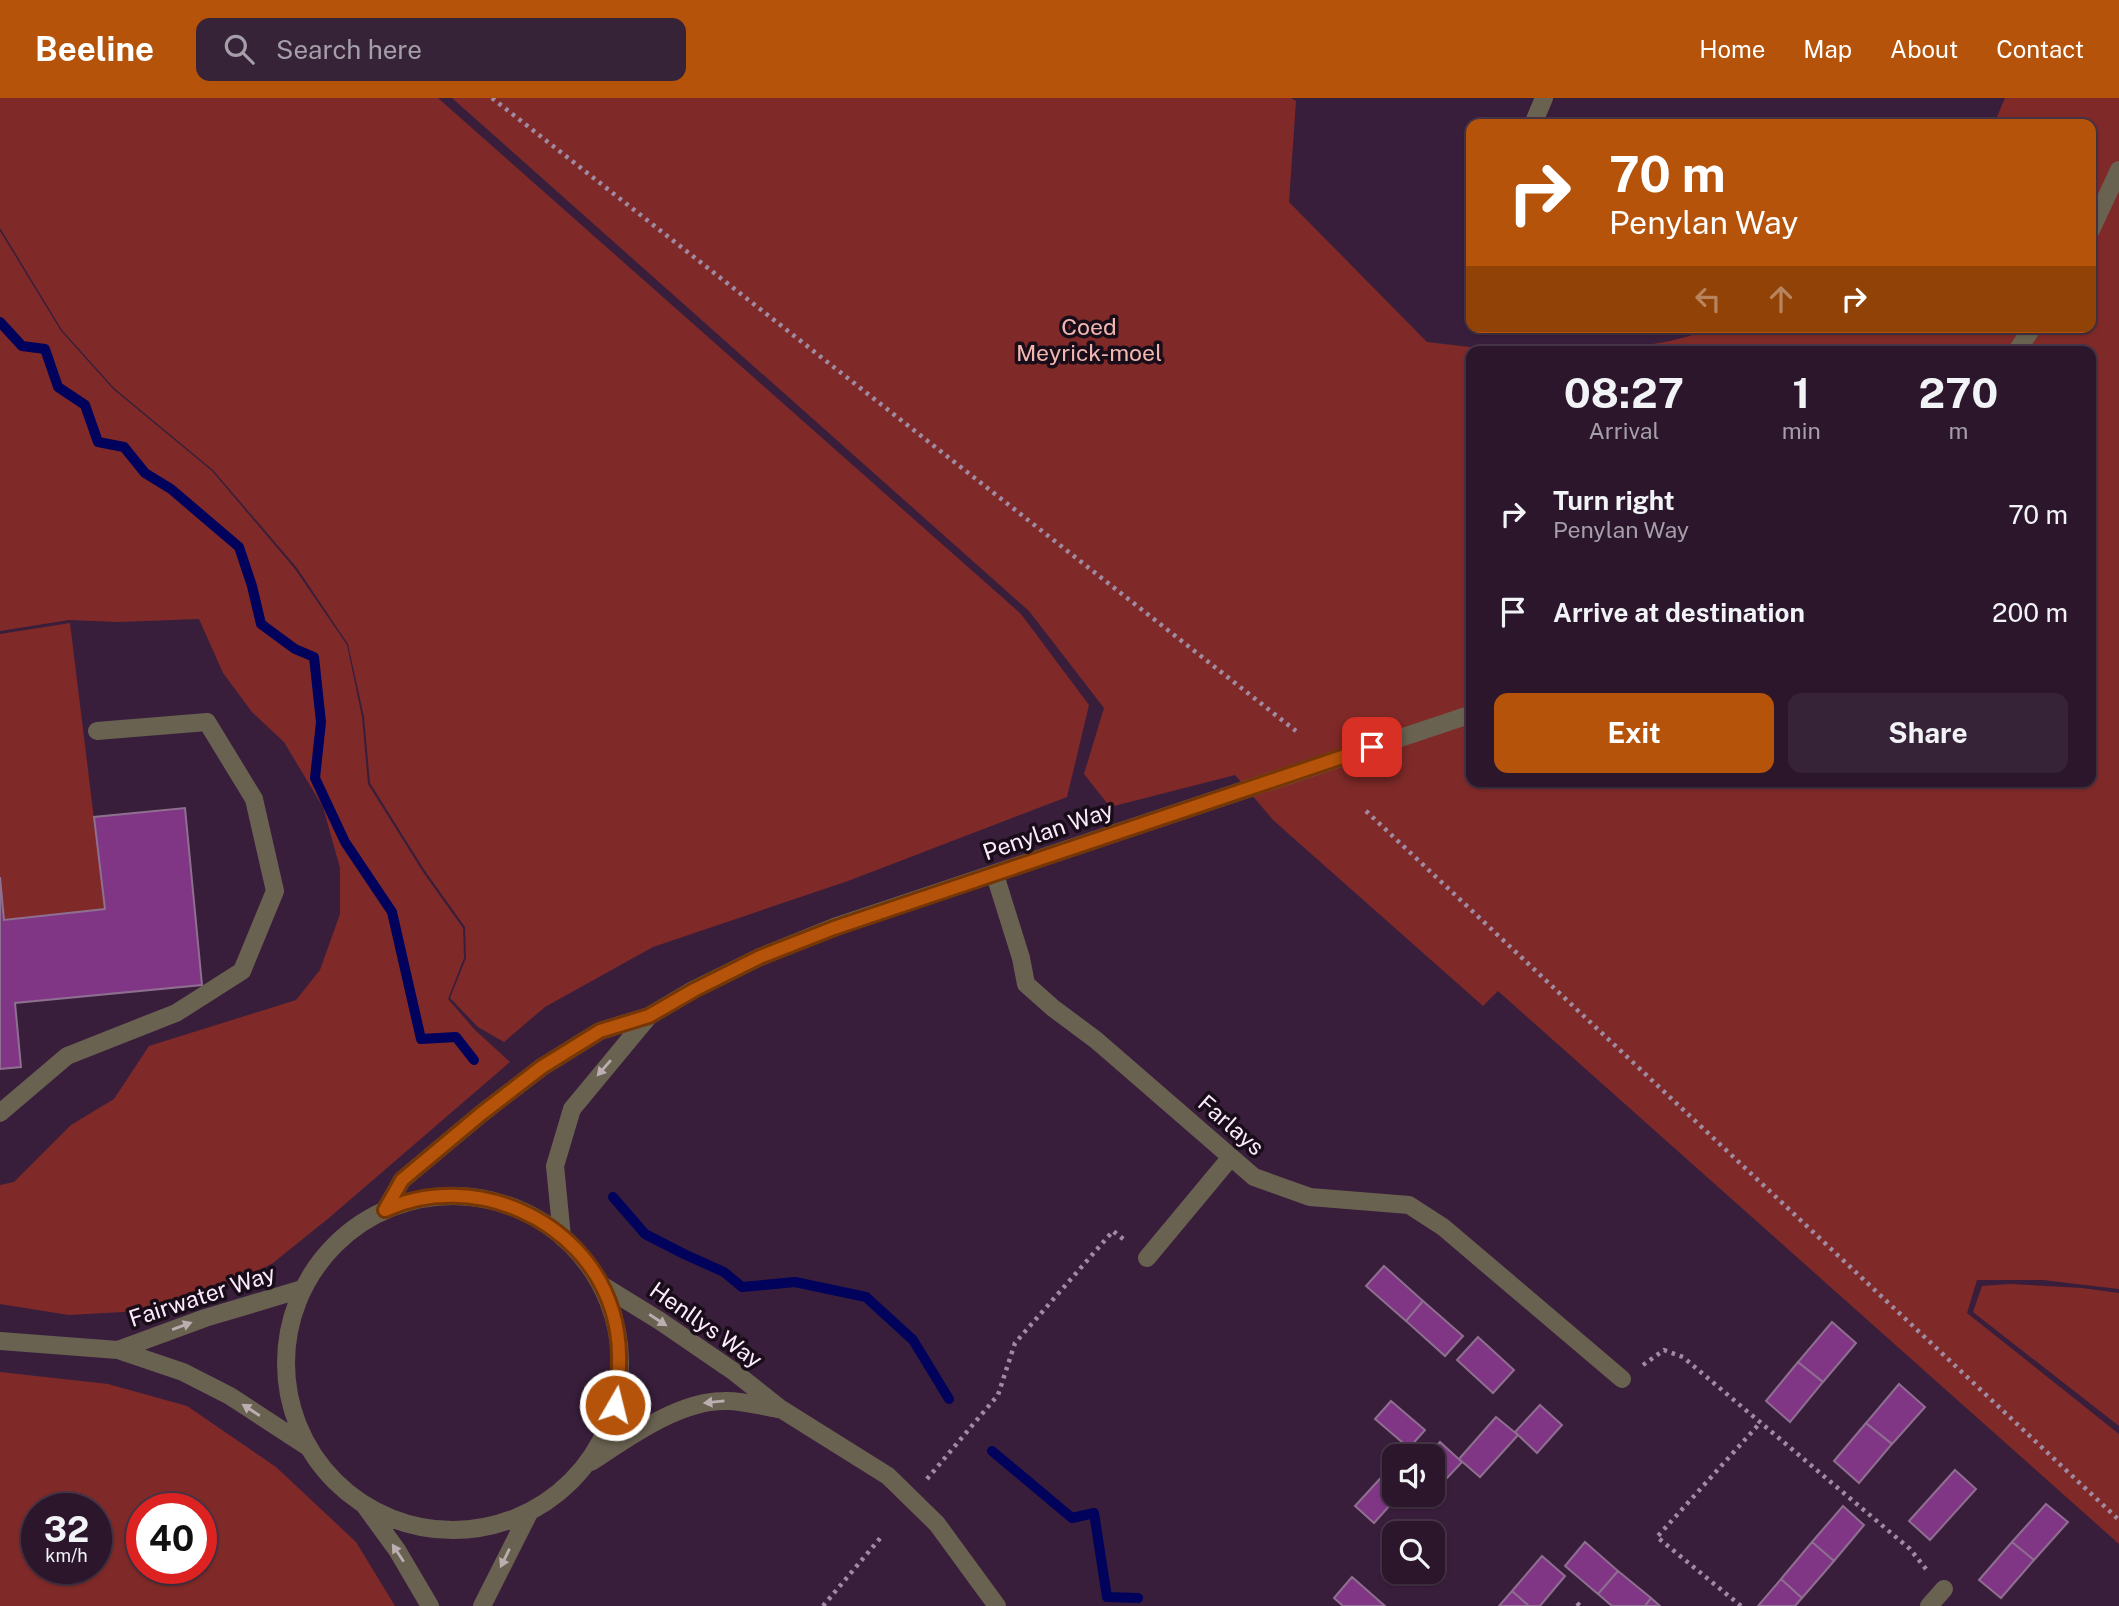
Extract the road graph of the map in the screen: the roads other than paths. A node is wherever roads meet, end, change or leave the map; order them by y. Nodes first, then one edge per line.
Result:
1 (1544, 98) edge
2 (1538, 119) edge
3 (2119, 170) edge
4 (2096, 219) edge
5 (1466, 716) edge
6 (97, 732) dead end
7 (995, 875) junction
8 (649, 1016) junction
9 (0, 1113) edge
10 (1231, 1157) junction
11 (385, 1210) junction
12 (562, 1237) junction
13 (1147, 1258) road end
14 (600, 1284) junction
15 (302, 1289) junction
16 (0, 1341) edge
17 (118, 1350) junction
18 (1622, 1379) road end
19 (781, 1409) junction
20 (308, 1447) junction
21 (586, 1464) junction
22 (363, 1503) junction
23 (530, 1511) junction
24 (1944, 1589) road end
25 (430, 1606) edge
26 (482, 1606) edge
27 (997, 1606) edge
28 (1930, 1606) edge

1 - 2 street
3 - 4 street
5 - 7 street, Penylan Way
6 - 9 street
7 - 8 street, Penylan Way
7 - 10 street, Farlays
8 - 11 street, Penylan Way
8 -> 12 street, Penylan Way
10 - 13 street
10 - 18 street, Farlays
11 - 12 street
11 - 15 street
12 - 14 street
14 -> 19 street, Henllys Way
14 - 21 street
17 -> 15 street, Fairwater Way
15 - 20 street
16 - 17 street, Fairwater Way
20 -> 17 street, Fairwater Way
19 -> 21 street, Henllys Way
19 - 27 street, Henllys Way
20 - 22 street
21 - 23 street
22 - 23 street
25 -> 22 street
23 -> 26 street
24 - 28 street

